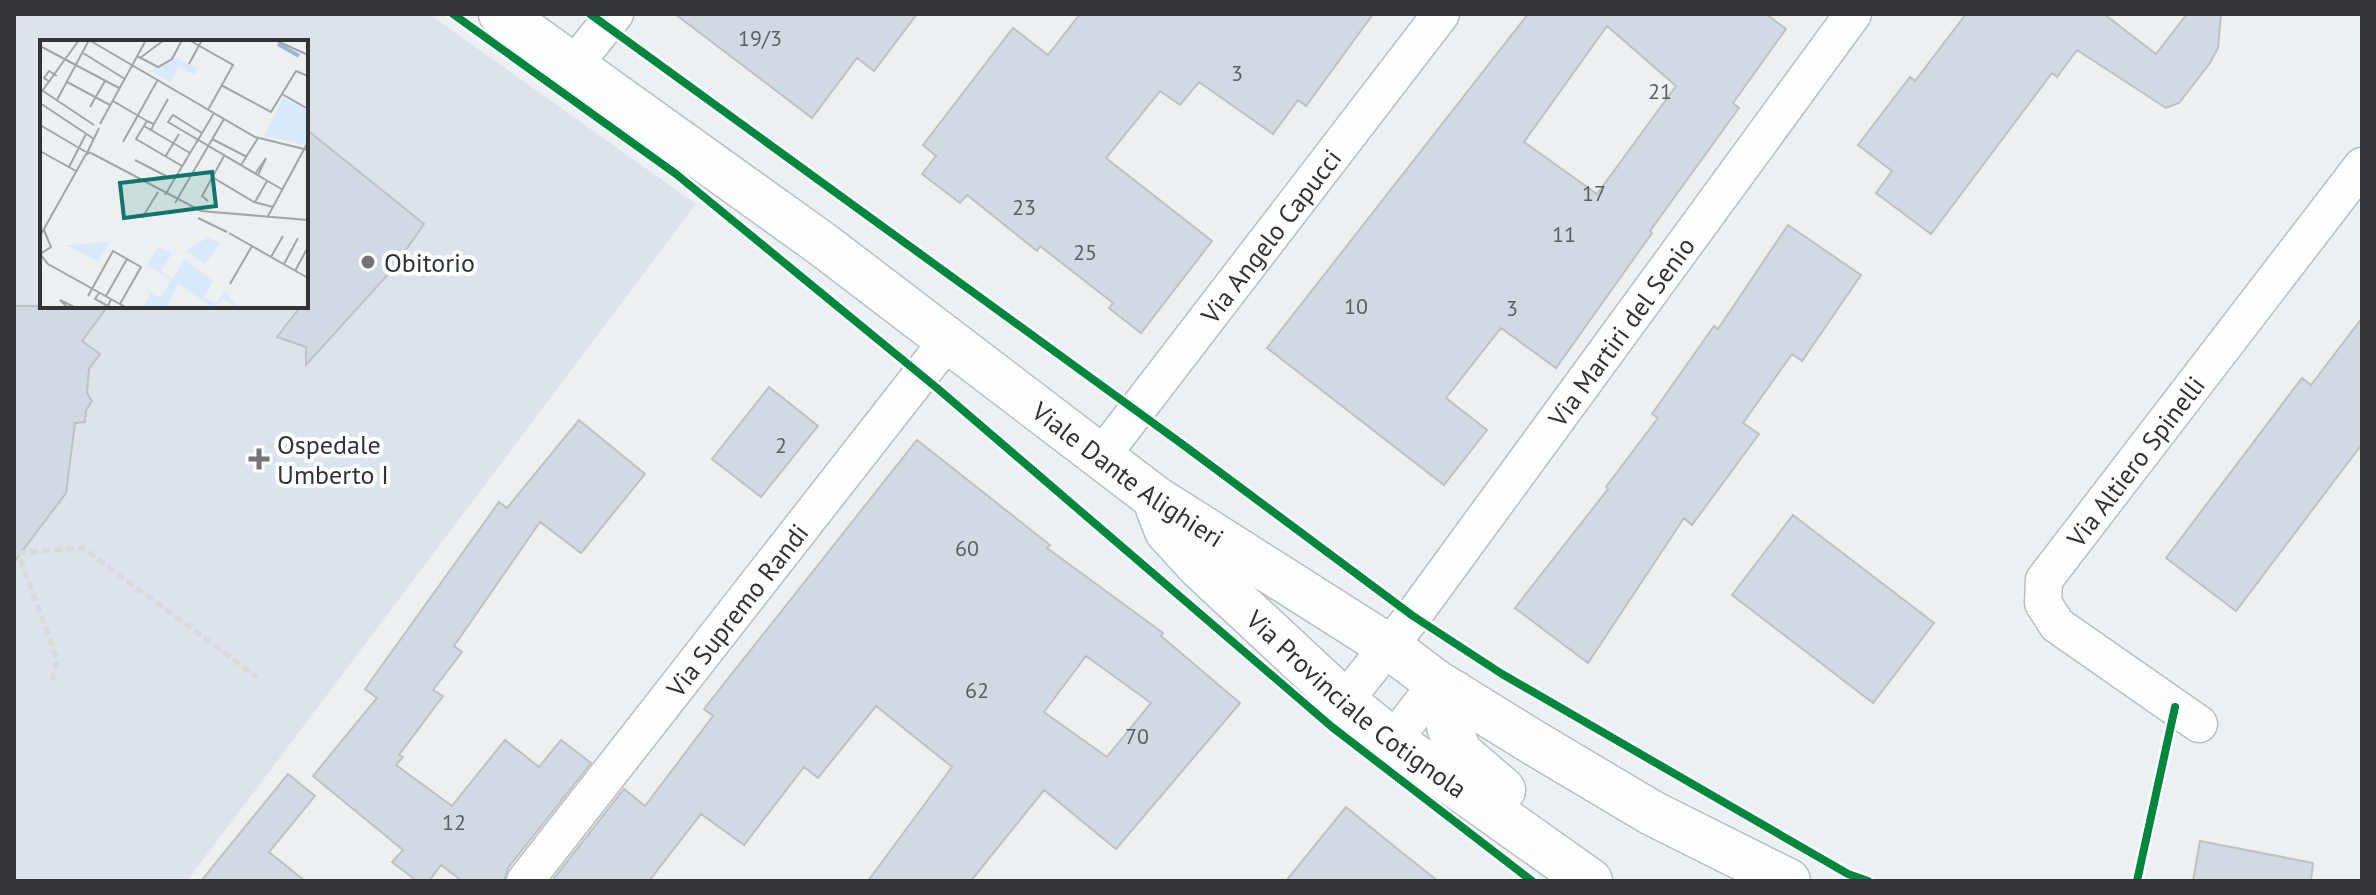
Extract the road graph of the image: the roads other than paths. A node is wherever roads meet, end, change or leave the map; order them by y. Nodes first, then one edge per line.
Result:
1 (501, 14) edge
2 (615, 14) edge
3 (1441, 14) edge
4 (1853, 14) edge
5 (573, 66) junction
6 (2362, 166) edge
7 (948, 340) junction
8 (1100, 458) junction
9 (1155, 498) junction
10 (1388, 646) junction
11 (1446, 688) junction
12 (1344, 701) junction
13 (2199, 724) dead end
14 (1393, 741) junction
15 (525, 881) edge
16 (1590, 881) edge
17 (1607, 881) edge
18 (1788, 881) edge

1 - 5 street, Viale Dante Alighieri
2 - 5 street
3 - 8 street, Via Angelo Capucci
4 - 10 street, Via Martiri del Senio
5 - 7 street, Viale Dante Alighieri
6 - 13 street, Via Altiero Spinelli
7 - 8 street, Viale Dante Alighieri
7 - 15 street, Via Supremo Randi
8 - 9 street, Viale Dante Alighieri
9 - 10 street, Viale Dante Alighieri
9 - 12 street, Via Provinciale Cotignola
10 - 11 street, Viale Dante Alighieri
10 - 12 street, Via Martiri del Senio
11 - 14 street
11 - 17 street, Via Provinciale Cotignola
11 - 18 street, Viale Dante Alighieri
12 - 14 street, Via Provinciale Cotignola
14 - 16 street, Via Provinciale Cotignola

